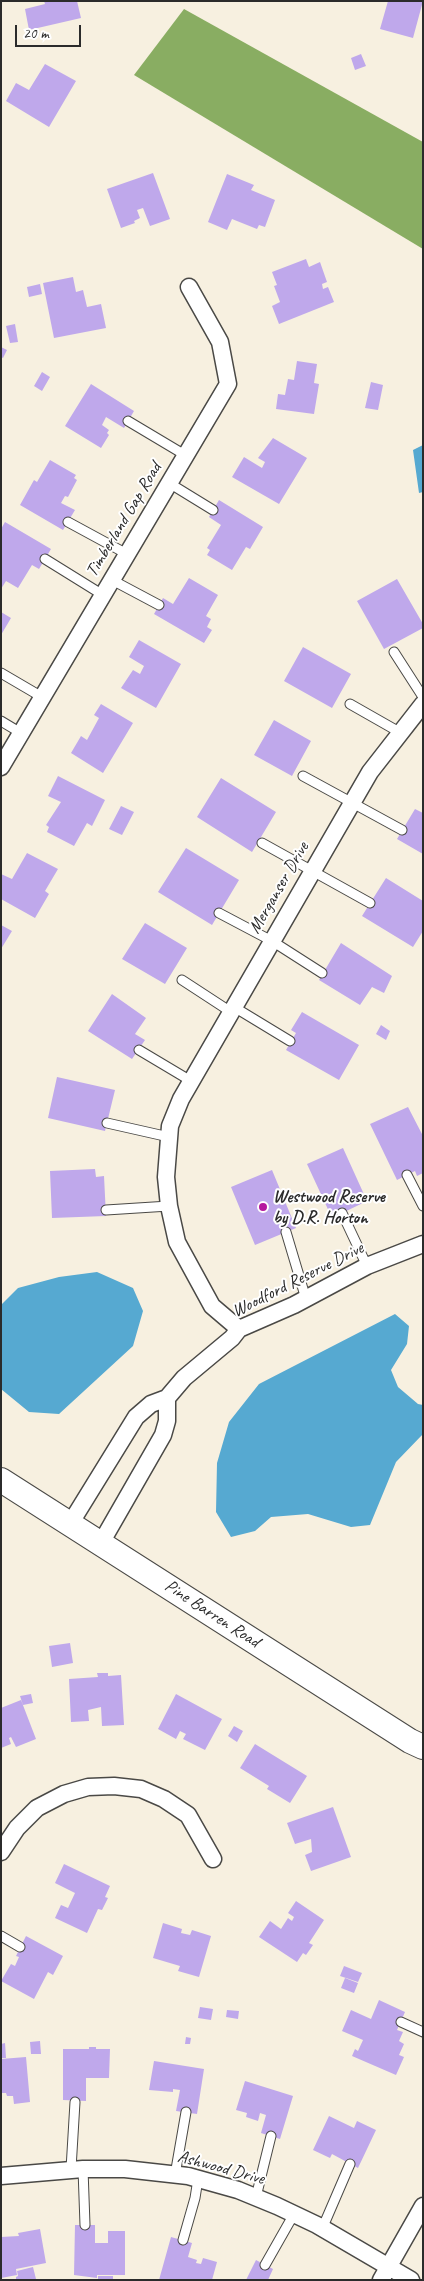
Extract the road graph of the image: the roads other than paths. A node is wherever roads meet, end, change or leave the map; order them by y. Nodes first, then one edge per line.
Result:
1 (189, 288) dead end
2 (128, 421) dead end
3 (186, 455) junction
4 (169, 483) junction
5 (214, 510) dead end
6 (68, 522) dead end
7 (127, 554) junction
8 (46, 559) dead end
9 (112, 580) junction
10 (103, 595) junction
11 (159, 605) dead end
12 (394, 652) dead end
13 (1, 673) edge
14 (42, 697) junction
15 (423, 697) edge
16 (350, 704) dead end
17 (423, 704) edge
18 (1, 721) edge
19 (401, 732) junction
20 (21, 733) junction
21 (1, 767) edge
22 (304, 776) dead end
23 (352, 802) junction
24 (402, 830) dead end
25 (262, 843) dead end
26 (312, 871) junction
27 (370, 903) dead end
28 (219, 913) dead end
29 (272, 941) junction
30 (322, 973) dead end
31 (182, 980) dead end
32 (232, 1009) junction
33 (290, 1041) dead end
34 (138, 1050) dead end
35 (191, 1081) junction
36 (108, 1123) dead end
37 (169, 1137) junction
38 (407, 1175) dead end
39 (169, 1206) junction
40 (423, 1206) edge
41 (106, 1210) dead end
42 (342, 1213) dead end
43 (286, 1232) dead end
44 (423, 1244) edge
45 (367, 1266) junction
46 (306, 1299) junction
47 (239, 1329) junction
48 (167, 1398) junction
49 (1, 1480) edge
50 (70, 1524) junction
51 (101, 1543) junction
52 (423, 1747) edge
53 (1, 1852) edge
54 (213, 1858) dead end
55 (1, 1936) edge
56 (20, 1947) dead end
57 (401, 2022) dead end
58 (423, 2032) edge
59 (75, 2102) dead end
60 (186, 2112) dead end
61 (271, 2136) dead end
62 (350, 2164) dead end
63 (77, 2169) junction
64 (176, 2175) junction
65 (1, 2176) edge
66 (198, 2179) junction
67 (256, 2197) junction
68 (423, 2206) edge
69 (294, 2214) junction
70 (85, 2225) dead end
71 (322, 2229) junction
72 (183, 2240) dead end
73 (265, 2265) dead end
74 (384, 2274) edge
75 (411, 2280) edge

1 - 3 street, Timberland Gap Road
2 - 3 lane
3 - 4 street, Timberland Gap Road
4 - 5 lane
4 - 7 street, Timberland Gap Road
6 - 7 lane
7 - 9 street, Timberland Gap Road
8 - 10 lane
9 - 10 street, Timberland Gap Road
9 - 11 lane
10 - 14 street, Timberland Gap Road
12 - 15 lane
13 - 14 lane
14 - 20 street, Timberland Gap Road
16 - 19 lane
17 - 19 street, Merganser Drive
18 - 20 lane
19 - 23 street, Merganser Drive
20 - 21 street, Timberland Gap Road
22 - 23 lane
23 - 24 lane
23 - 26 street, Merganser Drive
25 - 26 lane
26 - 27 lane
26 - 29 street, Merganser Drive
28 - 29 lane
29 - 30 lane
29 - 32 street, Merganser Drive
31 - 32 lane
32 - 33 lane
32 - 35 street, Merganser Drive
34 - 35 lane
35 - 37 street, Merganser Drive
36 - 37 lane
37 - 39 street, Merganser Drive
38 - 40 lane
39 - 41 lane
39 - 47 street, Merganser Drive
42 - 45 lane
43 - 46 lane
44 - 45 street, Woodford Reserve Drive
45 - 46 street, Woodford Reserve Drive
46 - 47 street, Woodford Reserve Drive
47 - 48 street, Woodford Reserve Drive
48 - 50 street, Woodford Reserve Drive
48 - 51 street
49 - 50 main road, Pine Barren Road
50 - 51 main road, Pine Barren Road
51 - 52 main road, Pine Barren Road
53 - 54 street
55 - 56 lane
57 - 58 lane
59 - 63 lane
60 - 64 lane
61 - 67 lane
62 - 71 lane
63 - 64 street, Ashwood Drive
63 - 65 street, Ashwood Drive
63 - 70 lane
64 - 66 street, Ashwood Drive
66 - 67 street, Ashwood Drive
66 - 72 lane
67 - 69 street, Ashwood Drive
68 - 74 street
69 - 71 street, Ashwood Drive
69 - 73 lane
71 - 74 street, Ashwood Drive
74 - 75 street, Ashwood Drive

